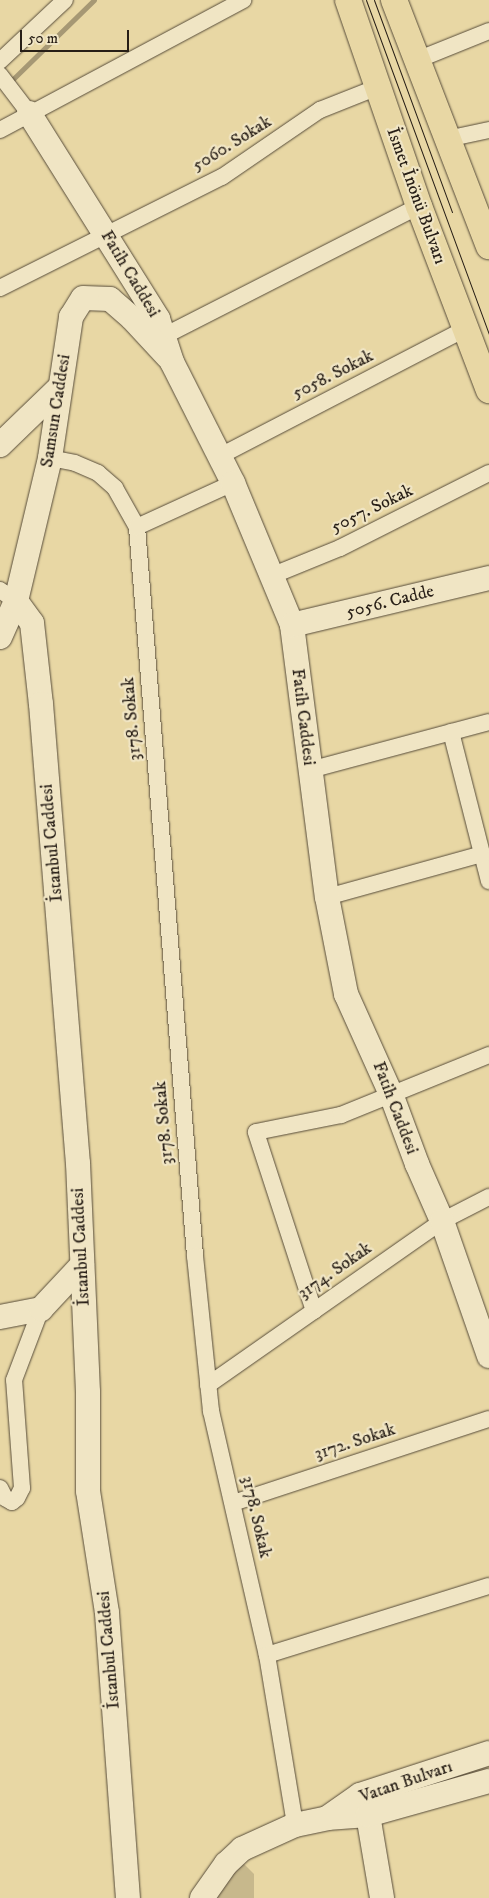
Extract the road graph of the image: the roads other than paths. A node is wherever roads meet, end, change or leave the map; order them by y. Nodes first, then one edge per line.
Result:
1 (65, 0) edge
2 (242, 0) edge
3 (348, 0) edge
4 (394, 0) edge
5 (489, 31) edge
6 (417, 60) junction
7 (0, 71) edge
8 (378, 87) junction
9 (29, 113) junction
10 (0, 130) edge
11 (489, 130) edge
12 (447, 139) junction
13 (419, 206) junction
14 (107, 236) junction
15 (489, 246) edge
16 (0, 288) edge
17 (464, 329) junction
18 (164, 336) junction
19 (172, 362) junction
20 (60, 387) junction
21 (489, 390) edge
22 (0, 445) edge
23 (220, 456) junction
24 (50, 458) junction
25 (489, 473) edge
26 (233, 483) junction
27 (137, 527) junction
28 (272, 576) junction
29 (489, 578) edge
30 (8, 596) edge
31 (292, 625) junction
32 (0, 637) edge
33 (489, 722) edge
34 (451, 732) junction
35 (310, 770) junction
36 (482, 854) junction
37 (489, 881) edge
38 (327, 897) junction
39 (489, 1055) edge
40 (391, 1094) junction
41 (489, 1197) edge
42 (442, 1221) junction
43 (82, 1265) junction
44 (41, 1309) junction
45 (314, 1310) junction
46 (0, 1317) edge
47 (489, 1356) edge
48 (208, 1385) junction
49 (489, 1419) edge
50 (0, 1488) edge
51 (233, 1502) junction
52 (489, 1586) edge
53 (267, 1655) junction
54 (489, 1752) edge
55 (489, 1781) edge
56 (368, 1816) junction
57 (327, 1818) junction
58 (295, 1825) junction
59 (128, 1898) edge
60 (202, 1898) edge
61 (382, 1898) edge

1 - 7 street
2 - 9 street
3 - 8 main road, İsmet İnönü Bulvarı
4 - 6 main road
5 - 6 street
6 - 12 main road
7 - 9 street
8 - 13 main road, İsmet İnönü Bulvarı
8 - 14 street, 5060. Sokak
9 - 10 street
9 - 14 street, Fatih Caddesi
11 - 12 street
12 - 15 main road
13 - 17 main road, İsmet İnönü Bulvarı
13 - 18 street
14 - 16 street, 5060. Sokak
14 - 18 street, Fatih Caddesi
17 - 21 main road, İsmet İnönü Bulvarı
17 - 23 street, 5058. Sokak
18 - 19 street, Fatih Caddesi
19 - 20 street, Samsun Caddesi
19 - 23 street, Fatih Caddesi
20 - 22 street
20 - 24 street, Samsun Caddesi
23 - 26 street, Fatih Caddesi
24 - 27 street, 3178. Sokak
24 - 30 street, Samsun Caddesi
25 - 28 street, 5057. Sokak
26 - 27 street
26 - 28 street, Fatih Caddesi
27 - 48 street, 3178. Sokak
28 - 31 street, Fatih Caddesi
29 - 31 street, 5056. Cadde
30 - 32 street, Samsun Caddesi
30 - 43 street, İstanbul Caddesi
31 - 35 street, Fatih Caddesi
33 - 34 street
34 - 35 street
34 - 36 street
35 - 38 street, Fatih Caddesi
36 - 37 street
36 - 38 street
38 - 40 street, Fatih Caddesi
39 - 40 street
40 - 42 street, Fatih Caddesi
40 - 45 street
41 - 42 street, 3174. Sokak
42 - 45 street, 3174. Sokak
42 - 47 street, Fatih Caddesi
43 - 44 street
43 - 59 street, İstanbul Caddesi
44 - 46 street
44 - 50 street
45 - 48 street, 3174. Sokak
48 - 51 street, 3178. Sokak
49 - 51 street, 3172. Sokak
51 - 53 street, 3178. Sokak
52 - 53 street
53 - 58 street, 3178. Sokak
54 - 57 street, Vatan Bulvarı
55 - 56 street, Vatan Bulvarı
56 - 57 street, Vatan Bulvarı
56 - 61 street
57 - 58 street, Vatan Bulvarı
58 - 60 street, Vatan Bulvarı

